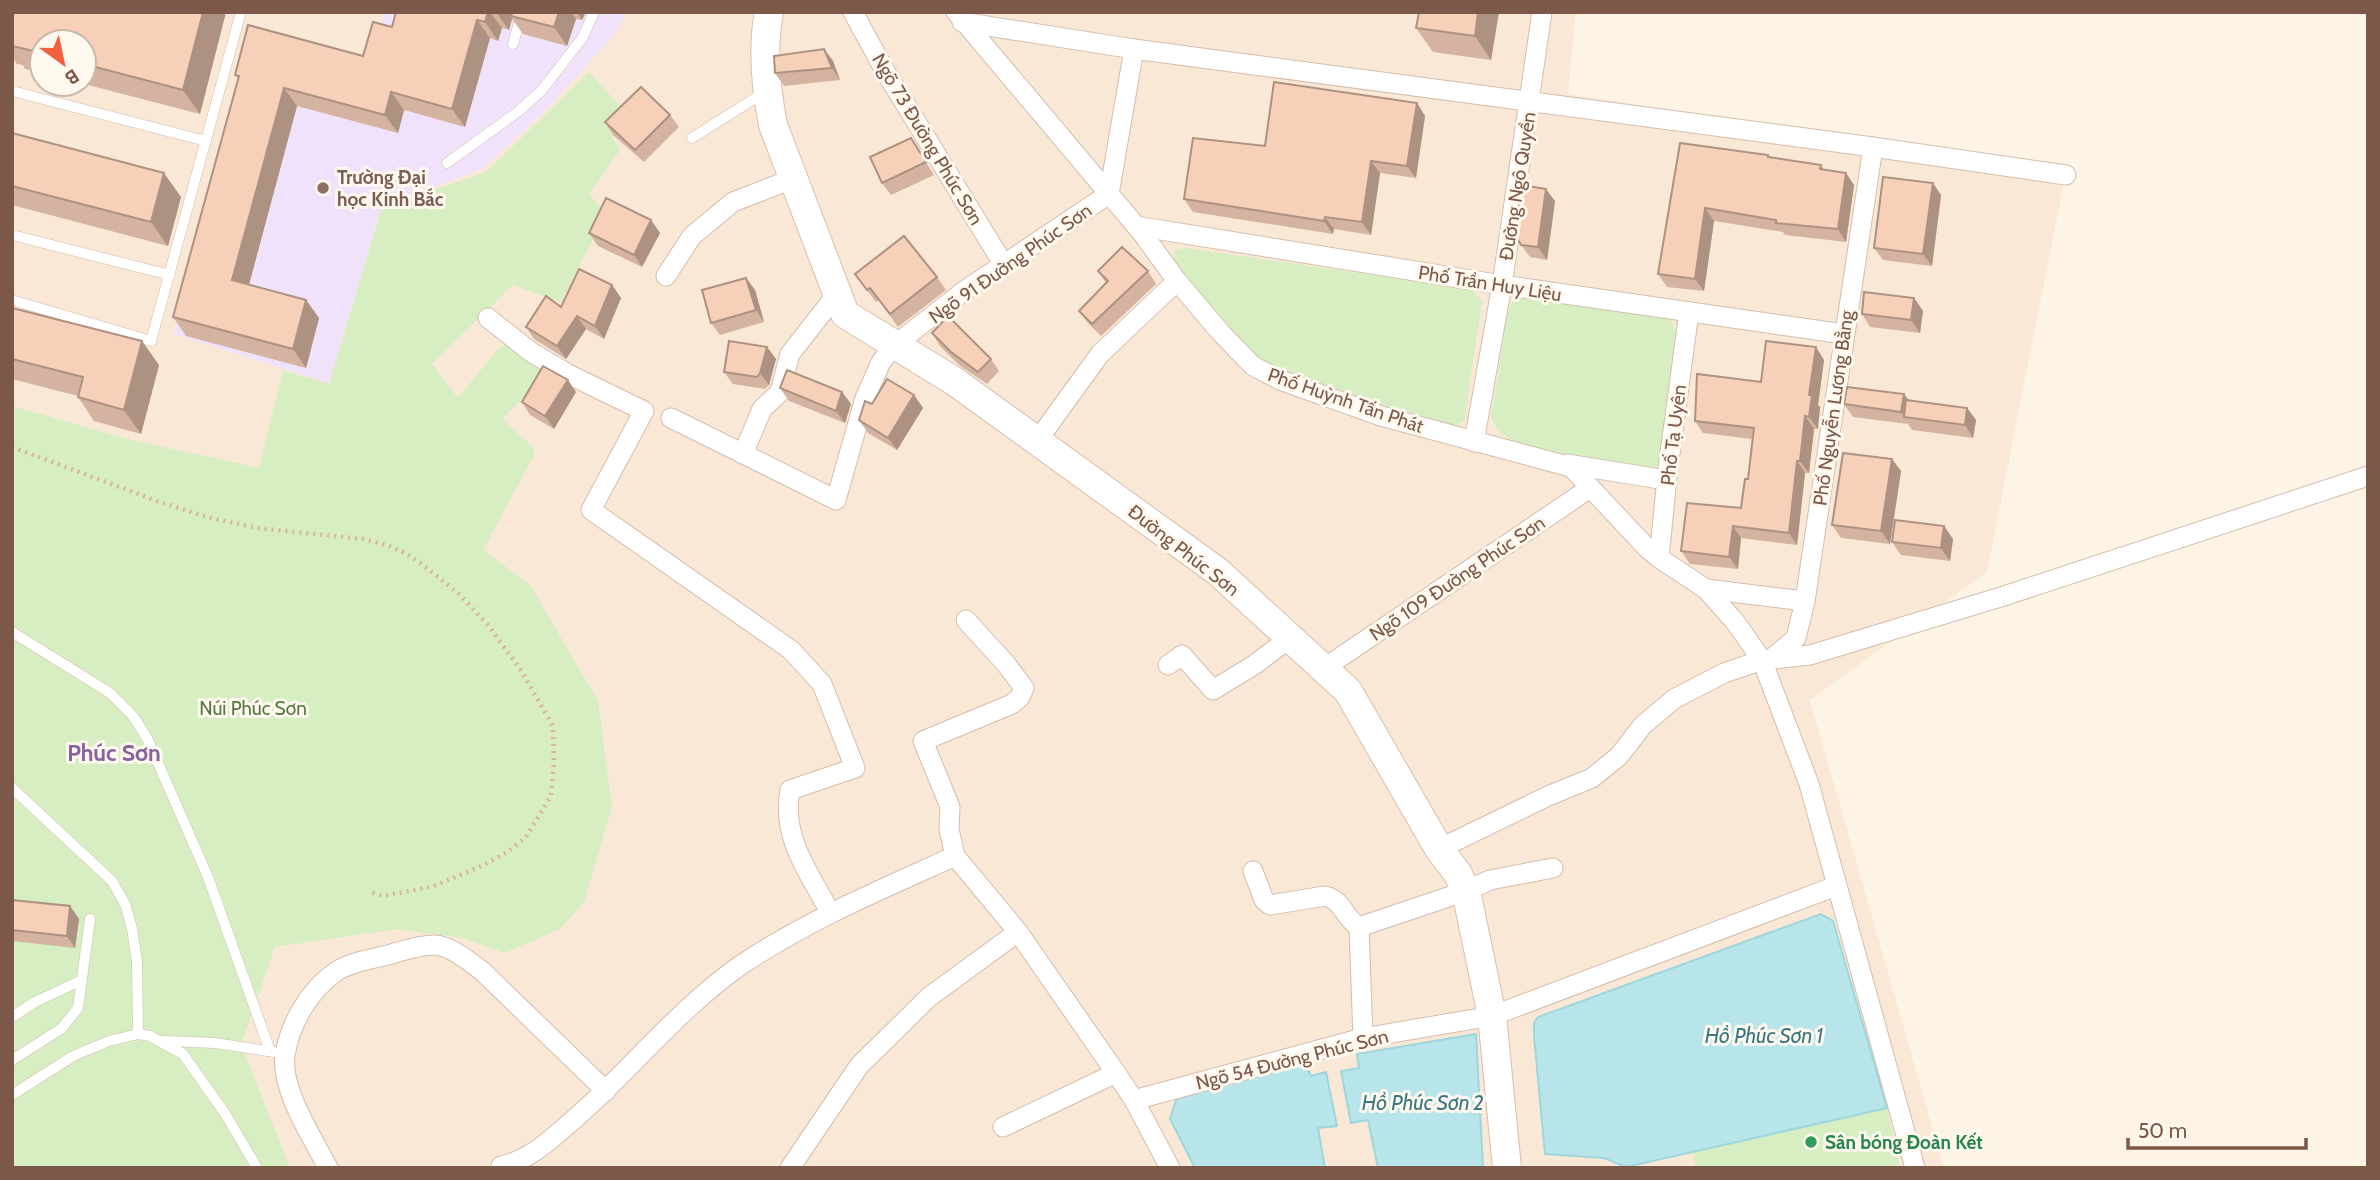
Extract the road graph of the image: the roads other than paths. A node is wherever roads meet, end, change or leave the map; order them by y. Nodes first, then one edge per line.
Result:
1 (241, 12) edge
2 (522, 12) edge
3 (594, 12) edge
4 (769, 12) edge
5 (853, 12) edge
6 (1542, 12) edge
7 (961, 15) edge
8 (513, 44) dead end
9 (1134, 49) junction
10 (768, 89) junction
11 (12, 91) edge
12 (1530, 100) junction
13 (692, 138) dead end
14 (206, 141) junction
15 (1873, 147) junction
16 (447, 163) dead end
17 (2066, 175) dead end
18 (792, 179) junction
19 (1109, 194) junction
20 (1136, 226) junction
21 (12, 235) edge
22 (1004, 265) junction
23 (170, 275) junction
24 (666, 276) dead end
25 (1177, 281) junction
26 (1502, 285) junction
27 (837, 294) junction
28 (12, 300) edge
29 (1689, 312) junction
30 (488, 318) dead end
31 (1844, 334) junction
32 (895, 345) junction
33 (671, 418) dead end
34 (1037, 441) junction
35 (1474, 442) junction
36 (743, 454) junction
37 (1563, 463) junction
38 (2368, 476) edge
39 (1666, 480) junction
40 (1590, 488) junction
41 (1658, 558) junction
42 (1706, 589) junction
43 (1805, 601) junction
44 (966, 620) dead end
45 (12, 632) edge
46 (1290, 638) junction
47 (1766, 660) junction
48 (1168, 665) dead end
49 (1323, 669) junction
50 (12, 788) edge
51 (1439, 849) junction
52 (955, 856) junction
53 (1553, 868) dead end
54 (1253, 871) dead end
55 (1836, 886) junction
56 (1466, 891) junction
57 (830, 912) junction
58 (90, 919) dead end
59 (1359, 926) junction
60 (1018, 932) junction
61 (82, 980) junction
62 (1492, 1016) junction
63 (12, 1017) edge
64 (138, 1034) junction
65 (1363, 1038) junction
66 (159, 1040) junction
67 (278, 1053) junction
68 (12, 1060) edge
69 (1116, 1073) junction
70 (606, 1091) junction
71 (12, 1096) edge
72 (1134, 1100) junction
73 (1003, 1127) dead end
74 (501, 1166) dead end
75 (257, 1168) edge
76 (328, 1168) edge
77 (790, 1168) edge
78 (1170, 1168) edge
79 (1507, 1168) edge
80 (1915, 1168) edge

1 - 14 lane
2 - 8 lane
3 - 16 lane
4 - 10 street, Đường Phúc Sơn
5 - 22 street, Ngõ 73 Đường Phúc Sơn
6 - 12 street, Đường Ngô Quyền
7 - 9 street
7 - 19 street, Phố Huỳnh Tấn Phát
9 - 12 street
9 - 19 street, Ngõ 91 Đường Phúc Sơn
10 - 13 lane
10 - 18 street, Đường Phúc Sơn
11 - 14 lane
12 - 15 street
12 - 26 street, Đường Ngô Quyền
14 - 23 lane
15 - 17 street
15 - 31 street, Phố Nguyễn Lương Bằng
18 - 24 street
18 - 27 street, Đường Phúc Sơn
19 - 20 street, Phố Huỳnh Tấn Phát
19 - 22 street, Ngõ 91 Đường Phúc Sơn
20 - 25 street, Phố Huỳnh Tấn Phát
20 - 26 street, Phố Trần Huy Liệu
21 - 23 lane
22 - 32 street, Ngõ 91 Đường Phúc Sơn
23 - 28 lane
25 - 34 street
25 - 35 street, Phố Huỳnh Tấn Phát
26 - 29 street, Phố Trần Huy Liệu
26 - 35 street, Đường Ngô Quyền
27 - 32 street, Đường Phúc Sơn
27 - 36 street
29 - 31 street, Phố Trần Huy Liệu
29 - 39 street, Phố Tạ Uyên
30 - 57 street
31 - 43 street, Phố Nguyễn Lương Bằng
32 - 34 street, Đường Phúc Sơn
32 - 36 street, Ngõ 91 Đường Phúc Sơn
33 - 36 street
34 - 46 street, Đường Phúc Sơn
35 - 37 street, Phố Huỳnh Tấn Phát
37 - 39 street
37 - 40 street, Phố Huỳnh Tấn Phát
38 - 47 street
39 - 41 street, Phố Tạ Uyên
40 - 41 street, Phố Huỳnh Tấn Phát
40 - 49 street, Ngõ 109 Đường Phúc Sơn
41 - 42 street, Phố Huỳnh Tấn Phát
42 - 43 street
42 - 47 street, Phố Huỳnh Tấn Phát
43 - 47 street, Phố Nguyễn Lương Bằng
44 - 52 street
45 - 67 lane
46 - 48 street
46 - 49 street, Đường Phúc Sơn
47 - 51 street
47 - 55 street, Phố Huỳnh Tấn Phát
49 - 51 street, Đường Phúc Sơn
50 - 64 lane
51 - 56 street, Đường Phúc Sơn
52 - 57 street
52 - 60 street
53 - 56 street
54 - 59 street
55 - 62 street, Ngõ 54 Đường Phúc Sơn
55 - 80 street, Phố Huỳnh Tấn Phát
56 - 59 street
56 - 62 street, Đường Phúc Sơn
57 - 70 street
58 - 61 lane
59 - 65 street
60 - 69 street
60 - 77 street
61 - 63 lane
61 - 68 lane
62 - 65 street, Ngõ 54 Đường Phúc Sơn
62 - 79 street, Đường Phúc Sơn
64 - 66 lane
64 - 71 lane
65 - 72 street, Ngõ 54 Đường Phúc Sơn
66 - 67 lane
66 - 75 lane
67 - 70 street
67 - 76 street
69 - 72 street
69 - 73 street
70 - 74 street
72 - 78 street

